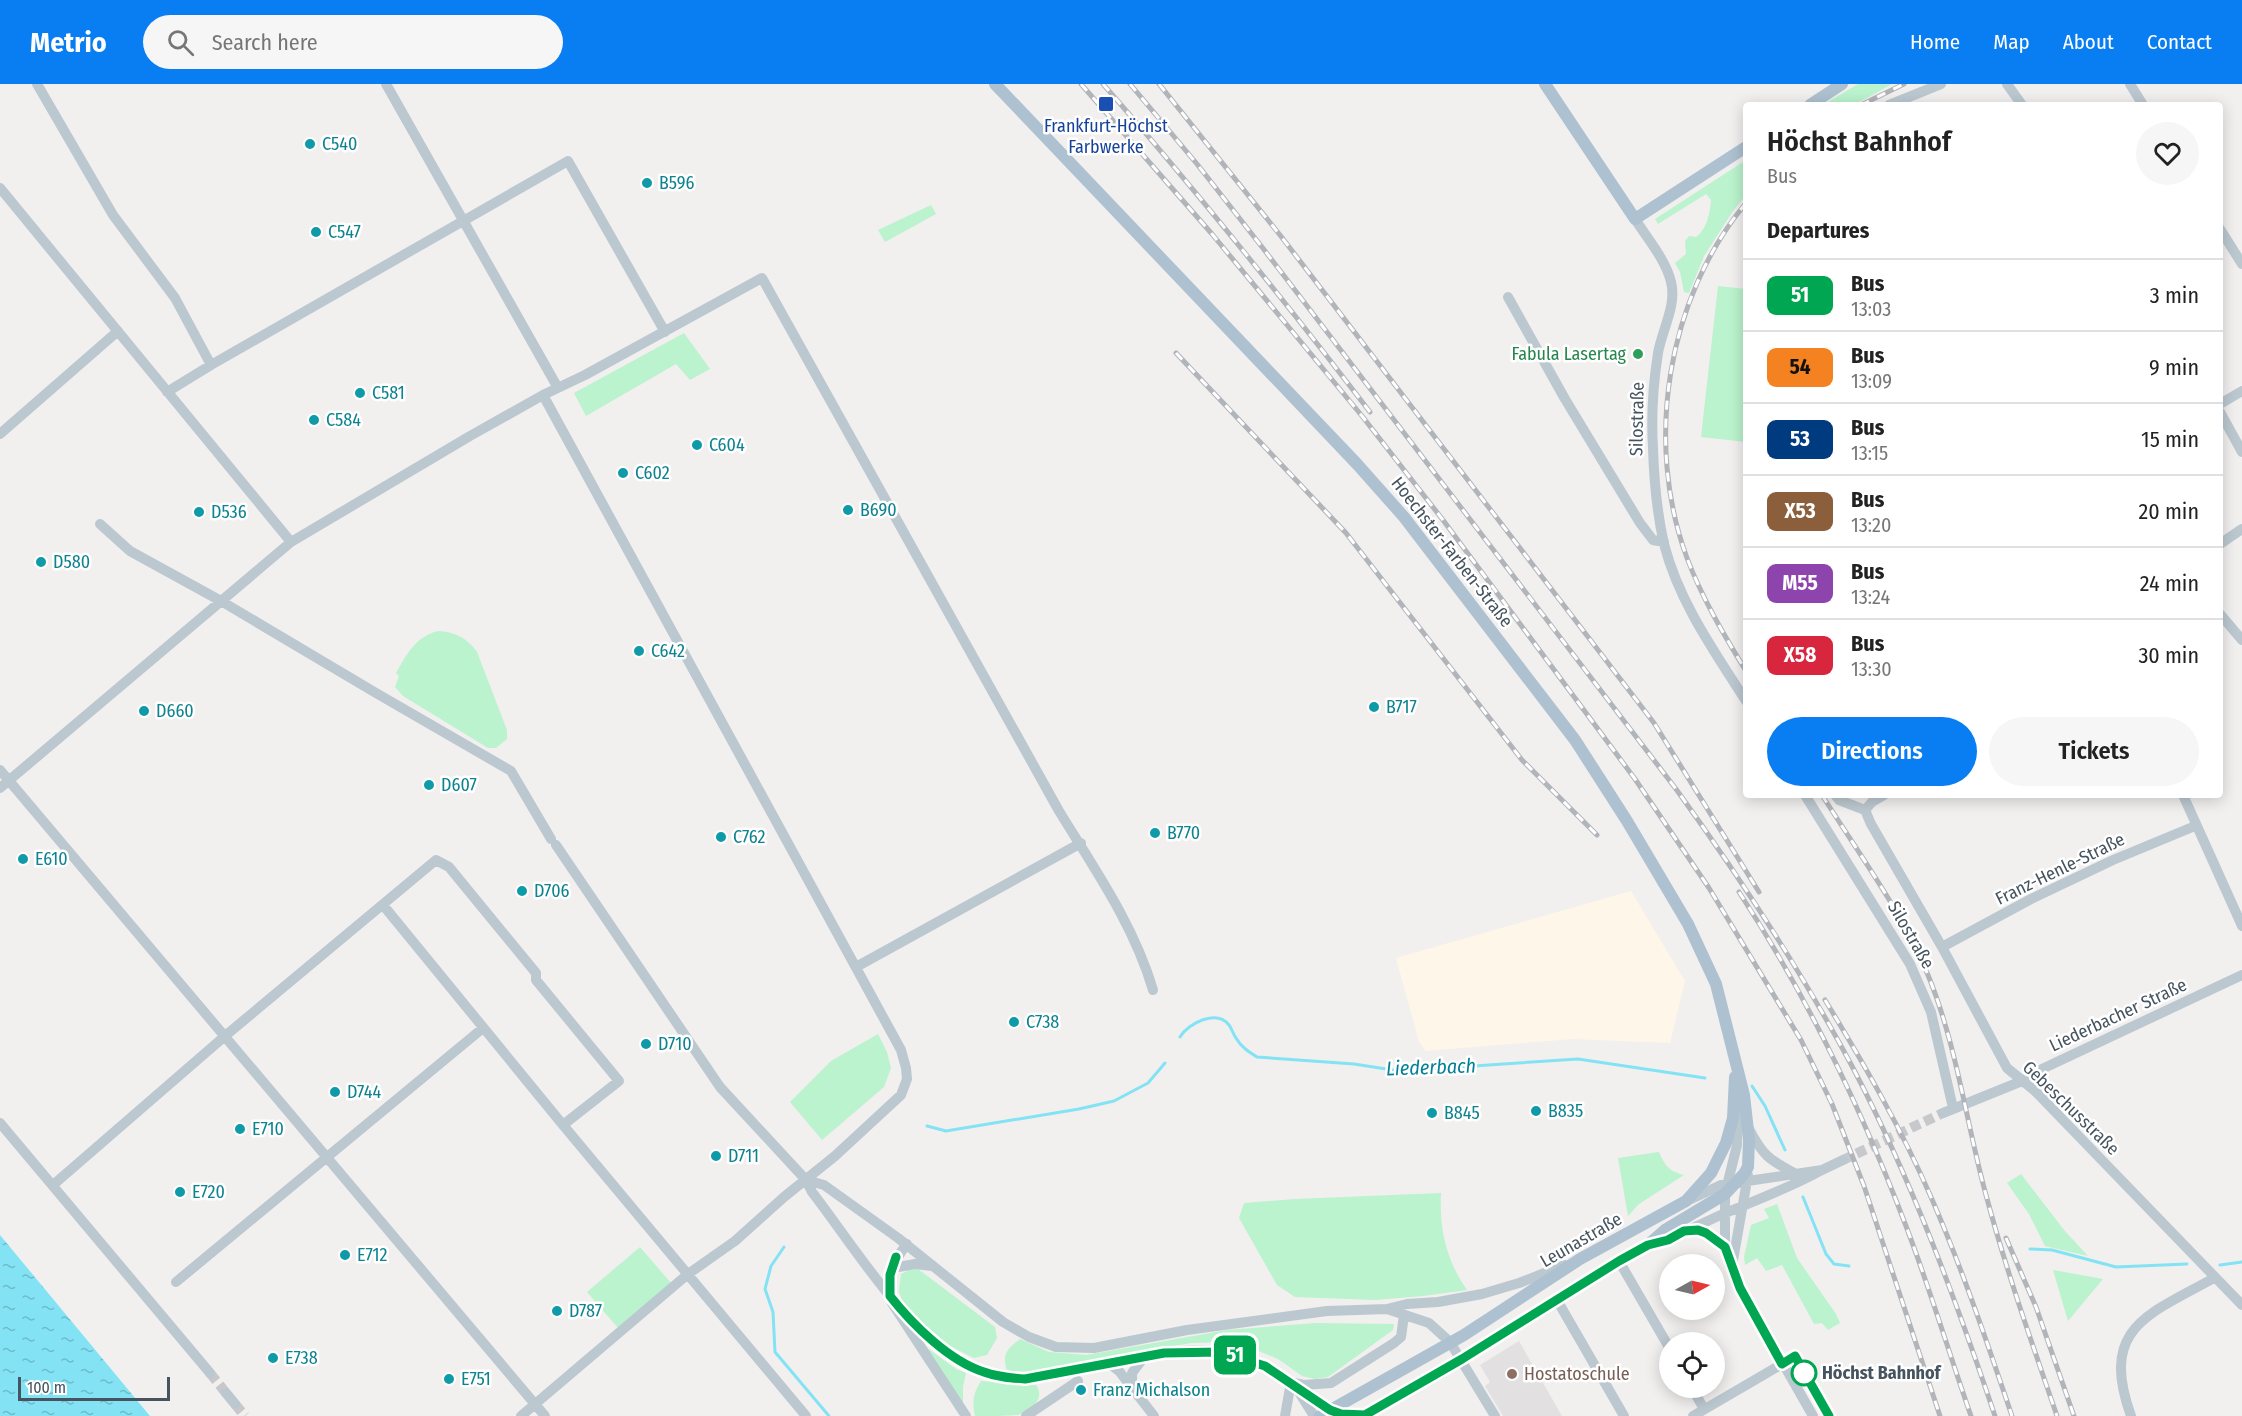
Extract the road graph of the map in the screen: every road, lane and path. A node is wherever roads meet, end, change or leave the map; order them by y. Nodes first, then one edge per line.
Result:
1 (37, 84) edge
2 (386, 84) edge
3 (995, 84) edge
4 (1545, 84) edge
5 (1842, 84) edge
6 (1941, 84) edge
7 (2007, 84) edge
8 (2130, 84) edge
9 (1815, 102) edge
10 (1897, 102) edge
11 (2020, 102) edge
12 (2141, 102) edge
13 (1743, 149) edge
14 (0, 188) edge
15 (1635, 219) junction
16 (464, 221) junction
17 (2223, 234) edge
18 (2242, 264) edge
19 (1508, 297) dead end
20 (118, 331) junction
21 (665, 332) junction
22 (211, 365) junction
23 (558, 388) junction
24 (2242, 391) edge
25 (167, 392) junction
26 (543, 396) junction
27 (2223, 403) edge
28 (2223, 417) edge
29 (1, 432) edge
30 (2242, 452) edge
31 (100, 524) dead end
32 (2242, 530) edge
33 (291, 542) junction
34 (1664, 542) junction
35 (2223, 542) edge
36 (220, 601) junction
37 (2223, 618) edge
38 (2242, 640) edge
39 (1743, 696) edge
40 (0, 770) edge
41 (4, 784) edge
42 (1807, 798) edge
43 (1837, 798) edge
44 (1879, 798) edge
45 (2184, 798) edge
46 (1865, 810) junction
47 (2195, 826) junction
48 (1081, 843) junction
49 (383, 905) junction
50 (2242, 926) edge
51 (1942, 947) junction
52 (856, 967) junction
53 (2242, 975) edge
54 (1153, 990) dead end
55 (483, 1028) junction
56 (225, 1036) junction
57 (1734, 1061) junction
58 (2022, 1081) junction
59 (1735, 1094) junction
60 (1948, 1110) joint
61 (0, 1122) edge
62 (563, 1125) junction
63 (1748, 1127) junction
64 (327, 1157) junction
65 (1843, 1160) tunnel mouth
66 (1749, 1162) joint
67 (1822, 1170) junction
68 (1796, 1174) junction
69 (807, 1180) junction
70 (53, 1185) junction
71 (1734, 1186) junction
72 (1686, 1201) junction
73 (1734, 1210) junction
74 (1684, 1231) junction
75 (907, 1244) junction
76 (1648, 1245) junction
77 (1725, 1247) junction
78 (1580, 1259) junction
79 (1619, 1261) junction
80 (936, 1267) junction
81 (892, 1268) junction
82 (1731, 1268) junction
83 (688, 1274) junction
84 (2214, 1278) junction
85 (176, 1282) dead end
86 (890, 1296) junction
87 (1557, 1300) junction
88 (2242, 1305) edge
89 (1387, 1309) junction
90 (1404, 1315) junction
91 (1660, 1332) edge
92 (1450, 1342) junction
93 (1144, 1357) junction
94 (1462, 1359) junction
95 (1109, 1363) junction
96 (1782, 1364) junction
97 (210, 1373) tunnel mouth
98 (1078, 1381) dead end
99 (1291, 1382) junction
100 (1132, 1387) junction
101 (226, 1393) tunnel mouth
102 (1698, 1398) edge
103 (235, 1404) tunnel mouth
104 (535, 1404) junction
105 (1704, 1408) junction
106 (1332, 1414) edge
107 (521, 1416) edge
108 (545, 1416) edge
109 (806, 1416) edge
110 (966, 1416) edge
111 (1026, 1416) edge
112 (1154, 1416) edge
113 (1285, 1416) edge
114 (1314, 1416) edge
115 (1364, 1416) edge
116 (1495, 1416) edge
117 (1624, 1416) edge
118 (1693, 1416) edge
119 (1813, 1416) edge
120 (2131, 1416) edge

1 - 22 street
2 - 16 street
3 - 57 main road, Hoechster-Farben-Straße
4 - 15 main road, Silostraße
5 - 9 main road
6 - 10 street
7 - 11 street
8 - 12 street
13 - 15 main road
14 - 20 street
15 - 34 street, Silostraße
16 - 21 street
16 - 22 street
16 - 23 street
17 - 18 street
19 - 34 street
20 - 25 street
20 - 29 street
21 - 23 street
21 - 48 street
22 - 25 street
23 - 26 street
24 - 27 street
25 - 33 street
26 - 33 street
26 - 52 street
28 - 30 street
31 - 36 street
32 - 35 street
33 - 36 street
34 - 39 street, Silostraße
36 - 41 street
36 - 69 street
37 - 38 street
40 - 41 street
41 - 56 street
42 - 60 street, Silostraße
43 - 46 street
44 - 46 street
45 - 47 street
46 - 51 street, Gebeschusstraße
47 - 50 street
47 - 51 street, Franz-Henle-Straße
48 - 52 street
48 - 54 street
49 - 55 street
49 - 56 street
49 - 62 street
51 - 58 street, Gebeschusstraße
52 - 69 street
53 - 58 street, Liederbacher Straße
55 - 62 street
55 - 64 street
56 - 64 street
56 - 70 street
57 - 59 main road, Leunastraße
57 - 63 main road, Hoechster-Farben-Straße
58 - 60 street, Liederbacher Straße
58 - 84 street, Gebeschusstraße
59 - 71 street
59 - 72 main road, Leunastraße
61 - 70 street
62 - 83 street
63 - 66 main road, Hoechster-Farben-Straße
63 - 68 street, Hoechster-Farben-Straße
64 - 85 street
64 - 104 street
65 - 67 street
66 - 71 main road, Leunastraße
67 - 68 street
67 - 73 street, Leunastraße
68 - 71 street
69 - 75 street
69 - 83 street
69 - 86 street
70 - 97 street
71 - 72 street
71 - 73 street
71 - 73 street
71 - 76 main road, Leunastraße
72 - 78 main road, Leunastraße
73 - 74 street, Leunastraße
73 - 77 street
73 - 82 street
74 - 76 street, Leunastraße
74 - 77 street
75 - 80 street
75 - 81 street
76 - 79 main road, Leunastraße
77 - 82 street
78 - 89 street
78 - 92 main road, Leunastraße
79 - 87 main road, Leunastraße
79 - 91 street
80 - 81 street
80 - 89 street
81 - 86 street
82 - 96 street
83 - 104 street
83 - 109 street
84 - 88 street, Gebeschusstraße
84 - 120 street
86 - 95 street
86 - 110 street
87 - 94 main road, Leunastraße
87 - 117 street
89 - 90 street
90 - 92 street
90 - 99 street
92 - 94 street
92 - 106 main road, Leunastraße
93 - 95 street
93 - 99 street
93 - 100 street
94 - 115 main road, Leunastraße
94 - 116 street
95 - 100 street
96 - 105 street
96 - 119 street
98 - 111 street
99 - 106 street
99 - 113 street
99 - 114 street
100 - 112 street
101 - 103 street
102 - 105 street
104 - 107 street
104 - 108 street
105 - 118 street
106 - 115 street

